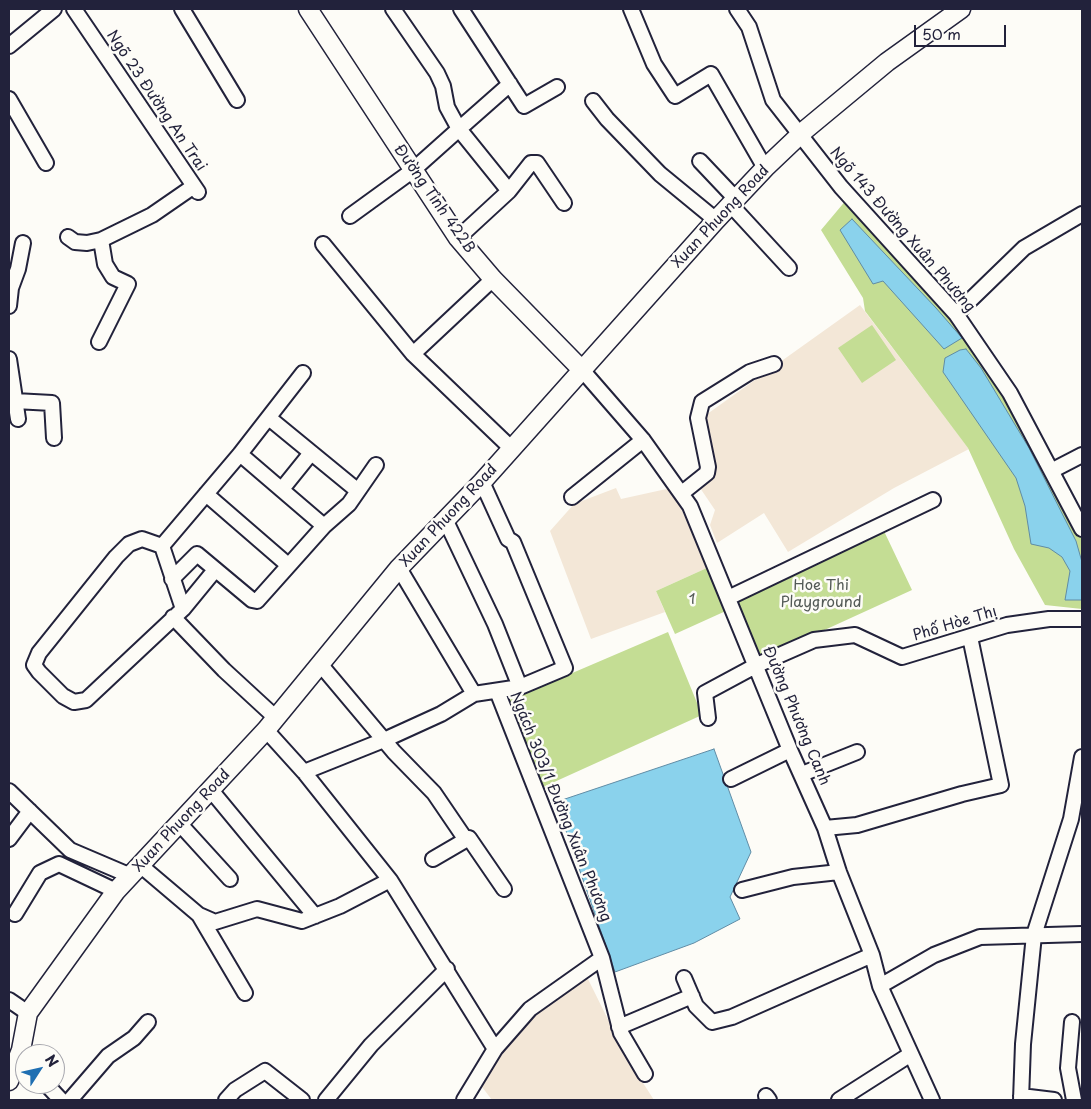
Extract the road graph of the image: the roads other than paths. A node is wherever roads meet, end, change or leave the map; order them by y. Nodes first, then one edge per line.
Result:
1 (54, 9) edge
2 (74, 9) edge
3 (182, 9) edge
4 (308, 9) edge
5 (393, 9) edge
6 (461, 9) edge
7 (630, 9) edge
8 (737, 9) edge
9 (961, 9) edge
10 (9, 46) edge
11 (510, 84) junction
12 (557, 87) dead end
13 (9, 98) edge
14 (237, 100) dead end
15 (593, 101) dead end
16 (459, 129) junction
17 (799, 136) junction
18 (700, 161) dead end
19 (46, 163) dead end
20 (765, 168) junction
21 (412, 171) junction
22 (509, 191) junction
23 (733, 201) junction
24 (564, 203) dead end
25 (1082, 214) edge
26 (350, 216) dead end
27 (716, 220) junction
28 (68, 236) dead end
29 (458, 238) junction
30 (101, 240) junction
31 (19, 243) dead end
32 (323, 244) dead end
33 (789, 268) dead end
34 (493, 279) junction
35 (11, 285) edge
36 (9, 306) edge
37 (956, 314) junction
38 (99, 342) dead end
39 (413, 354) junction
40 (9, 359) edge
41 (774, 364) dead end
42 (583, 371) junction
43 (304, 373) dead end
44 (14, 401) junction
45 (268, 418) junction
46 (18, 419) dead end
47 (54, 438) dead end
48 (643, 440) junction
49 (511, 448) junction
50 (311, 453) junction
51 (240, 454) junction
52 (1082, 455) edge
53 (376, 465) dead end
54 (1053, 470) junction
55 (482, 482) junction
56 (282, 489) junction
57 (358, 491) junction
58 (682, 493) junction
59 (206, 494) junction
60 (572, 497) dead end
61 (933, 500) dead end
62 (445, 519) junction
63 (324, 526) junction
64 (1082, 529) edge
65 (162, 546) junction
66 (288, 565) junction
67 (399, 568) junction
68 (215, 570) junction
69 (172, 580) junction
70 (728, 598) junction
71 (178, 613) junction
72 (1082, 618) edge
73 (970, 637) junction
74 (320, 664) junction
75 (757, 665) junction
76 (520, 687) junction
77 (497, 690) junction
78 (474, 694) junction
79 (708, 718) dead end
80 (270, 724) junction
81 (384, 740) junction
82 (790, 750) junction
83 (857, 752) dead end
84 (1082, 756) edge
85 (304, 772) junction
86 (802, 774) junction
87 (731, 779) dead end
88 (210, 790) junction
89 (9, 791) edge
90 (30, 811) junction
91 (1076, 820) edge
92 (180, 823) junction
93 (825, 828) junction
94 (9, 839) edge
95 (466, 840) junction
96 (433, 859) dead end
97 (136, 870) junction
98 (838, 872) junction
99 (230, 880) dead end
100 (390, 880) junction
101 (504, 889) dead end
102 (742, 890) dead end
103 (116, 891) junction
104 (14, 914) dead end
105 (199, 915) junction
106 (315, 916) junction
107 (1082, 934) edge
108 (1034, 936) junction
109 (872, 955) junction
110 (602, 958) junction
111 (447, 970) junction
112 (684, 978) dead end
113 (880, 986) junction
114 (245, 993) dead end
115 (692, 996) junction
116 (9, 1000) edge
117 (28, 1013) junction
118 (148, 1022) dead end
119 (1072, 1022) dead end
120 (619, 1027) junction
121 (24, 1044) edge
122 (495, 1048) junction
123 (910, 1054) junction
124 (645, 1074) dead end
125 (1021, 1098) edge
126 (70, 1100) edge
127 (226, 1100) edge
128 (302, 1100) edge
129 (326, 1100) edge
130 (466, 1100) edge
131 (839, 1100) edge
132 (932, 1100) edge
133 (1054, 1100) edge
134 (1074, 1100) edge

1 - 10 street
2 - 30 street, Ngõ 23 Đường An Trai
3 - 14 street
4 - 21 main road, Đường Tỉnh 422B
5 - 16 street
6 - 11 street
7 - 20 street
8 - 17 street, Ngõ 143 Đường Xuân Phương
9 - 17 main road, Xuan Phuong Road
11 - 12 street
11 - 16 street
13 - 19 street
15 - 27 street
16 - 21 street
16 - 22 street
17 - 20 main road, Xuan Phuong Road
17 - 37 street, Ngõ 143 Đường Xuân Phương
18 - 23 street
20 - 23 main road, Xuan Phuong Road
21 - 26 street
21 - 29 main road, Đường Tỉnh 422B
22 - 24 street
22 - 29 street
23 - 27 main road, Xuan Phuong Road
23 - 33 street
25 - 37 street
27 - 42 main road, Xuan Phuong Road
28 - 30 street
29 - 34 main road, Đường Tỉnh 422B
30 - 38 street
31 - 35 street
32 - 39 street
34 - 39 street
34 - 42 main road, Đường Tỉnh 422B
35 - 36 street
37 - 54 street, Ngõ 143 Đường Xuân Phương
39 - 49 street
40 - 44 street
41 - 58 street
42 - 48 street, Đường Phương Canh
42 - 49 main road, Xuan Phuong Road
43 - 45 street
44 - 46 street
44 - 47 street
45 - 50 street
45 - 51 street
48 - 58 street, Đường Phương Canh
48 - 60 street
49 - 55 main road, Xuan Phuong Road
50 - 56 street
50 - 57 street
51 - 56 street
51 - 59 street
52 - 54 street
53 - 57 street
54 - 64 street, Ngõ 143 Đường Xuân Phương
55 - 62 main road, Xuan Phuong Road
55 - 76 street
56 - 63 street
57 - 63 street
58 - 70 street, Đường Phương Canh
59 - 65 street
59 - 66 street
61 - 70 street
62 - 67 main road, Xuan Phuong Road
62 - 76 street
63 - 66 street
65 - 69 street
65 - 71 street
66 - 68 street
67 - 74 main road, Xuan Phuong Road
67 - 78 street
68 - 69 street
68 - 71 street
69 - 71 street
70 - 75 street, Đường Phương Canh
71 - 80 street
72 - 73 street, Phố Hòe Thị
73 - 75 street, Phố Hòe Thị
73 - 93 street
74 - 80 main road, Xuan Phuong Road
74 - 81 street
75 - 79 street, Phố Hòe Thị
75 - 82 street, Đường Phương Canh
76 - 77 street
77 - 78 street, Ngách 303/1 Đường Xuân Phương
77 - 110 street, Ngách 303/1 Đường Xuân Phương
78 - 81 street, Ngách 303/1 Đường Xuân Phương
80 - 85 street
80 - 88 main road, Xuan Phuong Road
81 - 85 street, Ngách 303/1 Đường Xuân Phương
81 - 95 street
82 - 86 street, Đường Phương Canh
82 - 87 street
83 - 86 street
84 - 91 street
85 - 100 street
86 - 93 street, Đường Phương Canh
88 - 92 main road, Xuan Phuong Road
88 - 106 street
89 - 90 street
90 - 94 street
90 - 97 street
91 - 108 street
92 - 97 main road, Xuan Phuong Road
92 - 99 street
93 - 98 street, Đường Phương Canh
95 - 96 street
95 - 101 street
97 - 103 main road, Xuan Phuong Road
97 - 105 street
98 - 102 street
98 - 109 street, Đường Phương Canh
100 - 106 street
100 - 111 street
103 - 104 street
103 - 117 main road, Xuan Phuong Road
105 - 106 street
105 - 114 street
107 - 108 street
108 - 113 street
108 - 125 street
109 - 113 street, Đường Phương Canh
109 - 115 street
110 - 120 street, Ngách 303/1 Đường Xuân Phương
110 - 122 street
111 - 122 street
111 - 129 street
112 - 115 street
113 - 123 street, Đường Phương Canh
115 - 120 street
116 - 117 street
117 - 121 main road, Xuan Phuong Road
118 - 126 street
119 - 134 street
120 - 124 street, Ngách 303/1 Đường Xuân Phương
122 - 130 street
123 - 131 street
123 - 132 street, Đường Phương Canh
125 - 133 street
127 - 128 street

